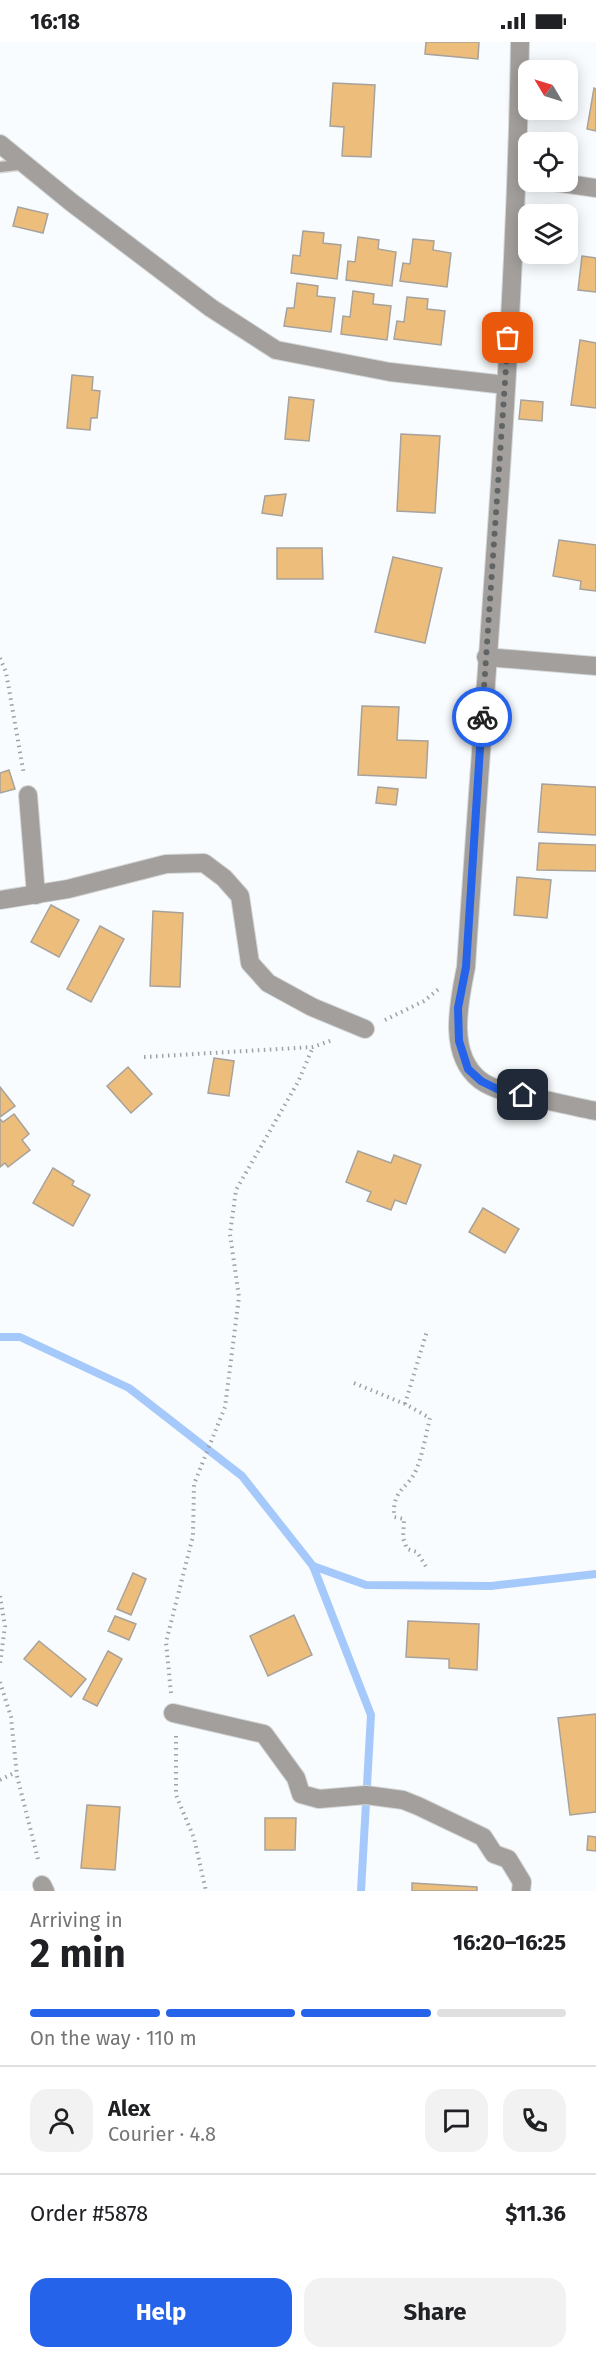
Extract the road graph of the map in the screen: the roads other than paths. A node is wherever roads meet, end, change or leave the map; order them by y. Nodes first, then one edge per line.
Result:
1 (520, 42) edge
2 (522, 132) edge
3 (0, 144) edge
4 (26, 164) junction
5 (0, 167) edge
6 (578, 185) edge
7 (596, 188) edge
8 (522, 192) edge
9 (506, 385) junction
10 (486, 657) junction
11 (596, 666) edge
12 (28, 795) road end
13 (36, 894) junction
14 (0, 900) edge
15 (365, 1029) dead end
16 (596, 1111) edge
17 (173, 1713) road end
18 (521, 1891) edge

1 - 2 street
3 - 4 street
4 - 5 lane
4 - 9 street
6 - 7 street
8 - 9 street
9 - 10 street
10 - 11 street
10 - 16 street
12 - 13 street
13 - 14 street
13 - 15 street
17 - 18 street

